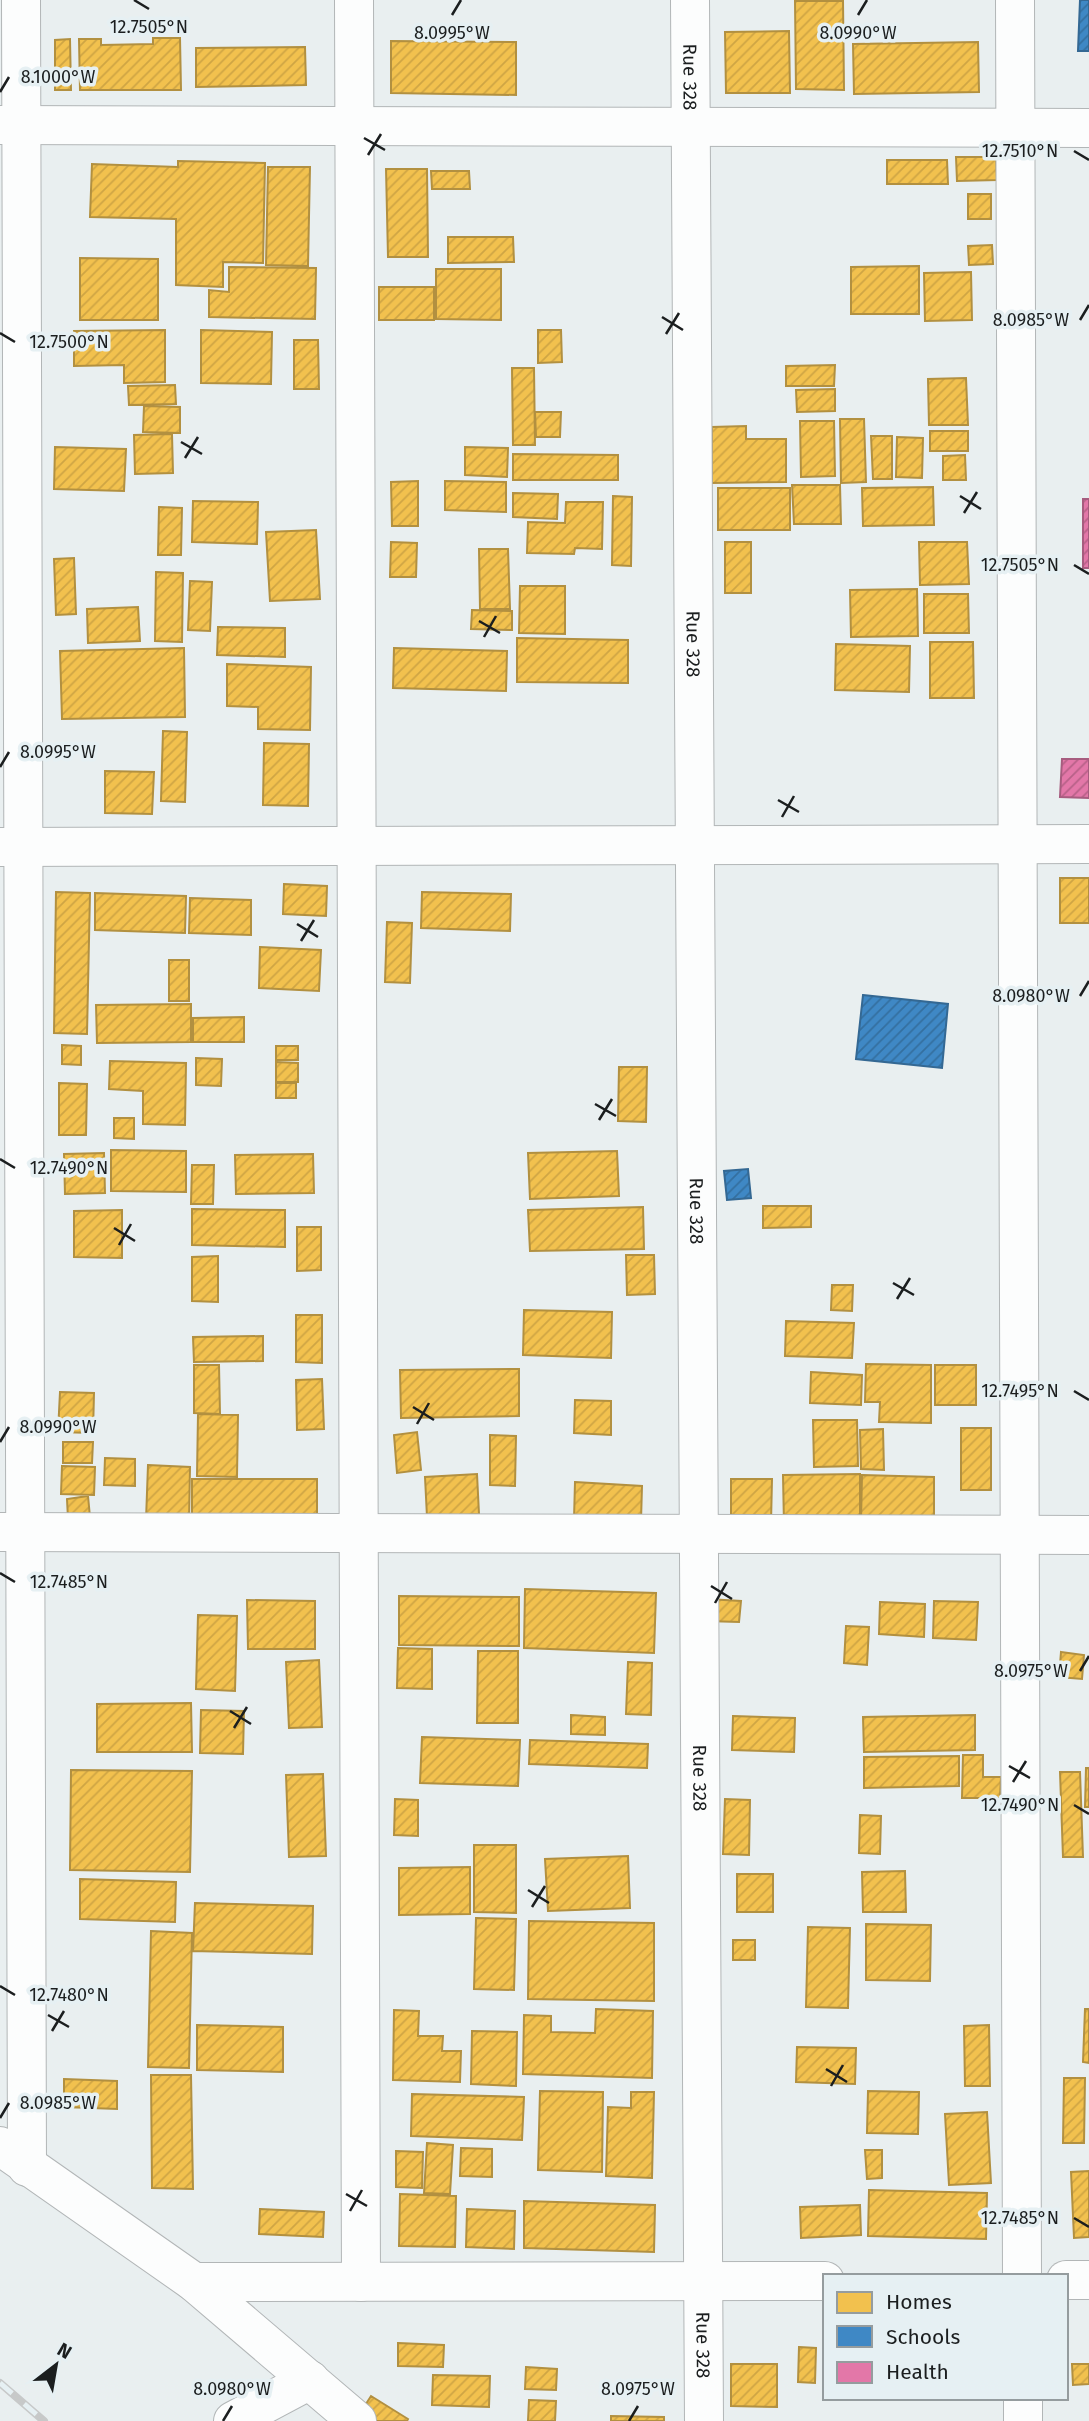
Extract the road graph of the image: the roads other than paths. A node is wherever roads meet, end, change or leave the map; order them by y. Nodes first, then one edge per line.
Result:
1 (21, 0) edge
2 (354, 0) edge
3 (690, 0) edge
4 (1015, 0) edge
5 (11, 125) edge
6 (355, 126) junction
7 (691, 127) junction
8 (1016, 128) junction
9 (1089, 128) edge
10 (1018, 844) junction
11 (1089, 844) edge
12 (695, 845) junction
13 (357, 846) junction
14 (12, 847) edge
15 (13, 1532) edge
16 (359, 1534) junction
17 (699, 1534) junction
18 (1020, 1535) junction
19 (1089, 1535) edge
20 (14, 2157) edge
21 (1022, 2274) edge
22 (1068, 2280) edge
23 (1089, 2280) edge
24 (703, 2281) junction
25 (823, 2281) edge
26 (194, 2282) junction
27 (362, 2282) junction
28 (310, 2381) junction
29 (1023, 2400) edge
30 (233, 2421) edge
31 (357, 2421) edge
32 (704, 2421) edge
33 (1023, 2421) edge

1 - 5 street
2 - 6 street
3 - 7 street, Rue 328
4 - 8 street
5 - 6 street
5 - 14 street
6 - 7 street
6 - 13 street
7 - 8 street
7 - 12 street, Rue 328
8 - 9 street
8 - 10 street
10 - 11 street
10 - 12 street
10 - 18 street
12 - 13 street
12 - 17 street, Rue 328
13 - 14 street
13 - 16 street
14 - 15 street
15 - 16 street
15 - 20 street
16 - 17 street
16 - 27 street
17 - 18 street
17 - 24 street, Rue 328
18 - 19 street
18 - 21 street
20 - 26 street
22 - 23 street
24 - 25 street
24 - 27 street
24 - 32 street, Rue 328
26 - 27 street
26 - 28 street
28 - 30 street
28 - 31 street
29 - 33 street

